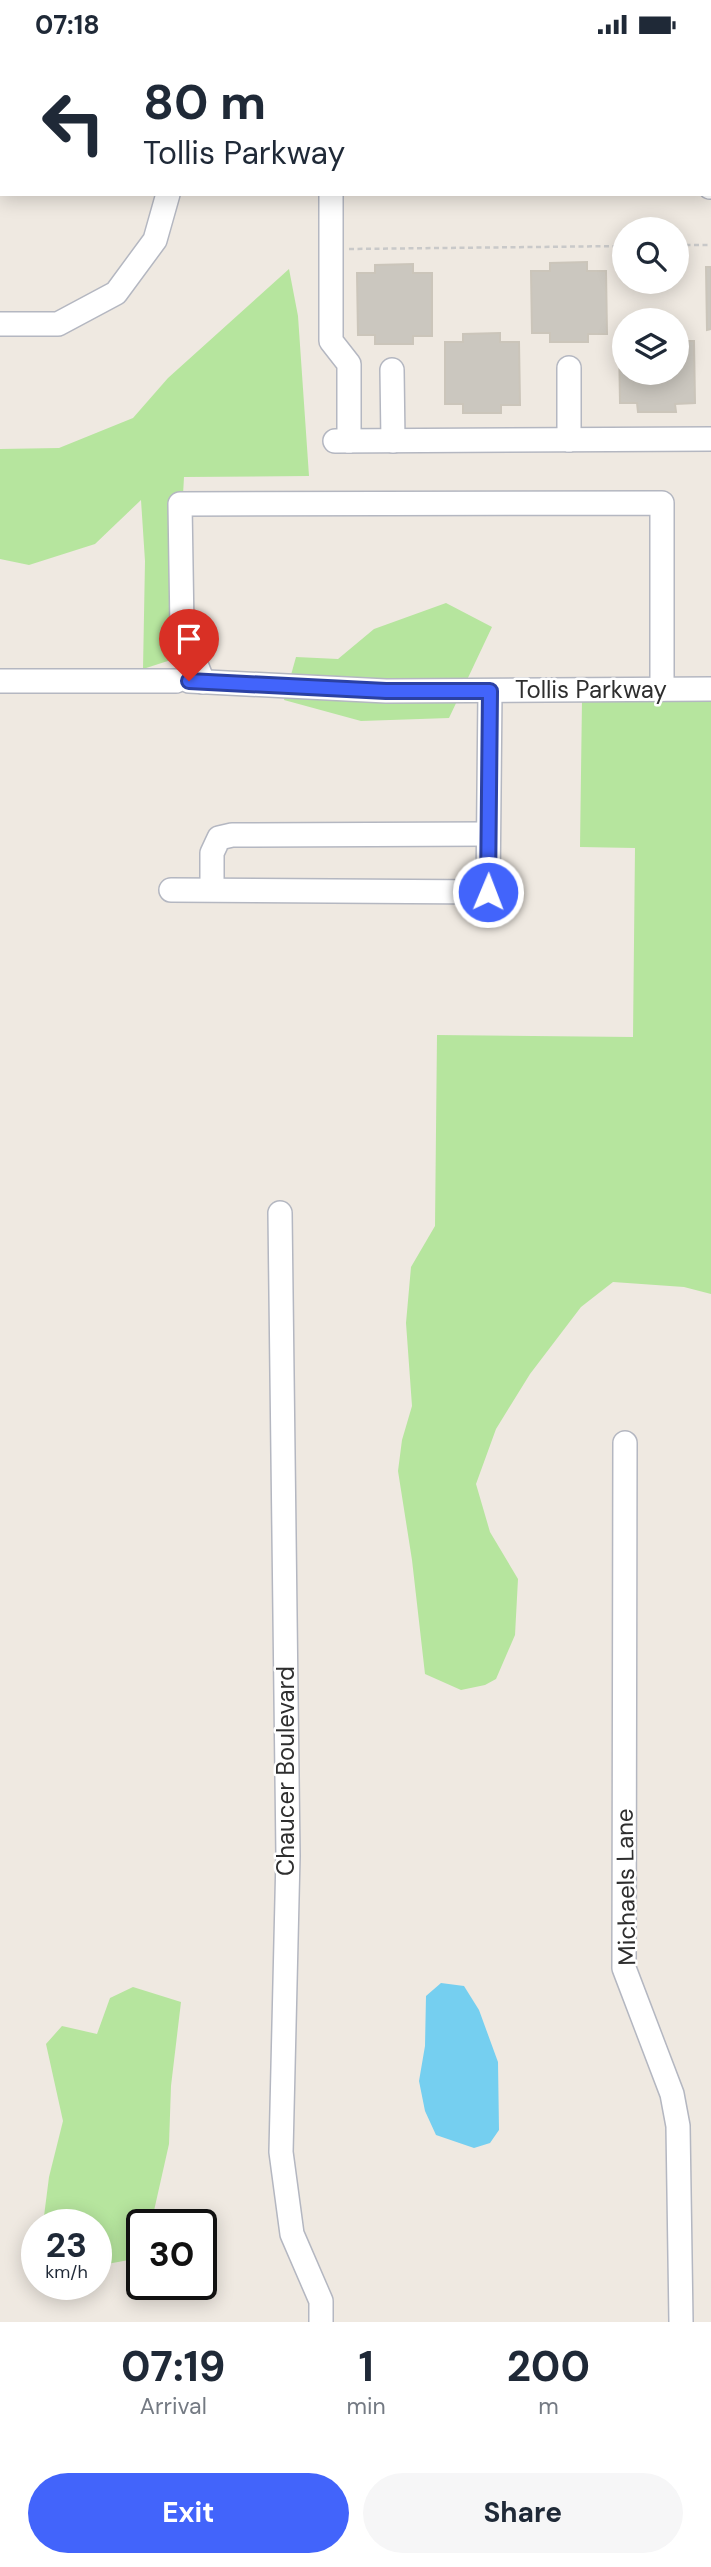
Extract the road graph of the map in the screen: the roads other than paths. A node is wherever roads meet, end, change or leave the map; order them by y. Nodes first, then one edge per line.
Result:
1 (167, 196) edge
2 (331, 196) edge
3 (0, 324) edge
4 (569, 368) dead end
5 (392, 370) dead end
6 (711, 439) edge
7 (569, 440) junction
8 (393, 441) junction
9 (0, 681) edge
10 (189, 681) junction
11 (662, 689) junction
12 (711, 689) edge
13 (490, 691) junction
14 (488, 834) junction
15 (212, 889) junction
16 (172, 890) dead end
17 (280, 1213) dead end
18 (625, 1443) dead end
19 (321, 2322) edge
20 (681, 2322) edge

1 - 3 street
2 - 8 street
4 - 7 street
5 - 8 street
6 - 7 street
7 - 8 street
9 - 10 street, Tollis Parkway
10 - 11 street
10 - 13 street, Tollis Parkway
11 - 12 street, Tollis Parkway
11 - 13 street, Tollis Parkway
13 - 14 street
14 - 15 street
14 - 15 street
15 - 16 street
17 - 19 street, Chaucer Boulevard
18 - 20 street, Michaels Lane

